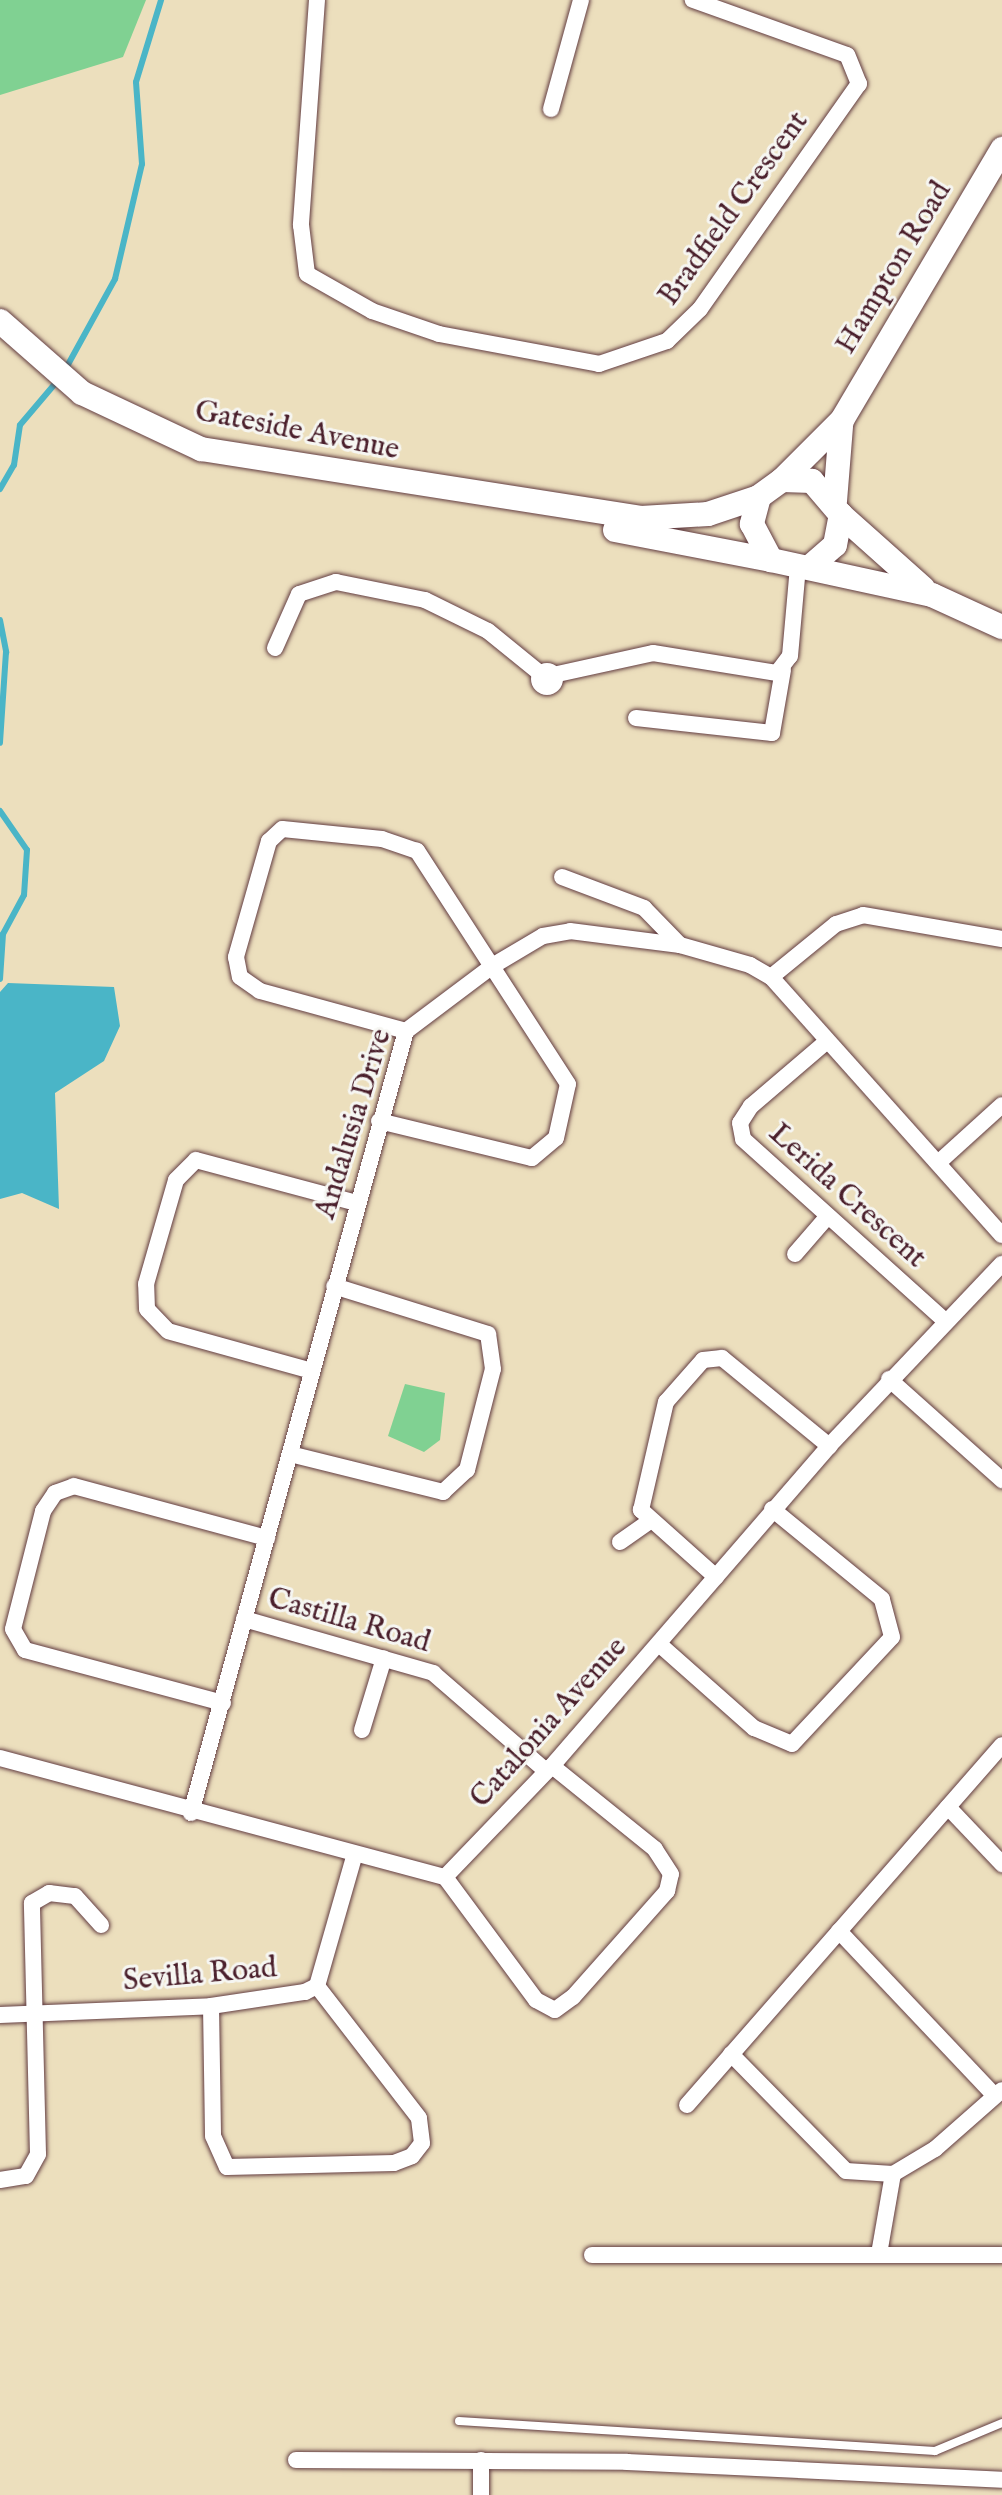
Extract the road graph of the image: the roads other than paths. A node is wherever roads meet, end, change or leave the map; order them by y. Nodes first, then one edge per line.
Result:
1 (317, 0) edge
2 (581, 0) edge
3 (693, 0) edge
4 (551, 109) dead end
5 (1002, 149) edge
6 (2, 327) edge
7 (842, 420) junction
8 (782, 480) junction
9 (477, 496) junction
10 (759, 497) junction
11 (838, 508) junction
12 (771, 560) junction
13 (805, 566) junction
14 (932, 595) junction
15 (1002, 627) edge
16 (275, 648) dead end
17 (783, 670) junction
18 (636, 718) dead end
19 (562, 877) dead end
20 (1002, 939) edge
21 (680, 945) junction
22 (494, 965) junction
23 (771, 977) junction
24 (406, 1031) junction
25 (826, 1042) junction
26 (1002, 1105) edge
27 (379, 1121) junction
28 (938, 1163) junction
29 (357, 1203) junction
30 (827, 1217) junction
31 (1002, 1235) edge
32 (795, 1254) dead end
33 (1002, 1264) edge
34 (334, 1286) junction
35 (944, 1320) junction
36 (312, 1371) junction
37 (889, 1379) junction
38 (829, 1446) junction
39 (290, 1454) junction
40 (1002, 1480) edge
41 (772, 1509) junction
42 (650, 1521) junction
43 (267, 1538) junction
44 (620, 1542) dead end
45 (716, 1577) junction
46 (244, 1619) junction
47 (659, 1644) junction
48 (384, 1658) junction
49 (223, 1703) junction
50 (362, 1730) dead end
51 (1002, 1745) edge
52 (0, 1758) edge
53 (549, 1768) junction
54 (948, 1807) junction
55 (191, 1813) junction
56 (354, 1857) junction
57 (1002, 1864) edge
58 (445, 1877) junction
59 (101, 1925) dead end
60 (839, 1931) junction
61 (317, 1986) junction
62 (211, 2006) junction
63 (31, 2014) junction
64 (0, 2015) edge
65 (731, 2054) junction
66 (998, 2092) edge
67 (687, 2105) dead end
68 (893, 2174) junction
69 (0, 2180) edge
70 (879, 2254) junction
71 (592, 2255) dead end
72 (1002, 2255) edge
73 (459, 2421) dead end
74 (1002, 2423) edge
75 (296, 2460) dead end
76 (481, 2460) junction
77 (1002, 2480) edge
78 (481, 2495) edge

1 - 3 street, Bradfield Crescent
2 - 4 street
5 - 7 street, Hampton Road
6 - 9 street, Gateside Avenue
7 - 8 street, Hampton Road
7 - 11 street, Hampton Road
8 - 10 street
8 - 11 street
9 - 10 street, Gateside Avenue
9 - 12 street, Gateside Avenue
10 - 12 street
11 - 13 street
11 - 14 street
12 - 13 street
13 - 14 street
13 - 17 street
14 - 15 street
16 - 17 street
17 - 18 street
19 - 21 street
20 - 23 street
21 - 22 street, Andalusia Drive
21 - 23 street, Andalusia Drive
22 - 24 street, Andalusia Drive
22 - 24 street
22 - 27 street
23 - 25 street
24 - 27 street, Andalusia Drive
25 - 28 street
25 - 30 street, Lerida Crescent
26 - 28 street
27 - 29 street, Andalusia Drive
28 - 31 street
29 - 34 street, Andalusia Drive
29 - 36 street
30 - 32 street
30 - 35 street, Lerida Crescent
33 - 35 street, Catalonia Avenue
34 - 36 street, Andalusia Drive
34 - 39 street
35 - 37 street, Catalonia Avenue
36 - 39 street, Andalusia Drive
37 - 38 street, Catalonia Avenue
37 - 40 street
38 - 41 street, Catalonia Avenue
38 - 42 street
39 - 43 street, Andalusia Drive
41 - 45 street, Catalonia Avenue
41 - 47 street
42 - 44 street
42 - 45 street
43 - 46 street, Andalusia Drive
43 - 49 street
45 - 47 street, Catalonia Avenue
46 - 48 street, Castilla Road
46 - 49 street, Andalusia Drive
47 - 53 street, Catalonia Avenue
48 - 50 street
48 - 53 street, Castilla Road
49 - 55 street, Andalusia Drive
51 - 54 street
52 - 55 street
53 - 58 street, Catalonia Avenue
53 - 58 street, Castilla Road
54 - 57 street
54 - 60 street
55 - 56 street
56 - 58 street
56 - 61 street, Sevilla Road
59 - 63 street
60 - 65 street
60 - 66 street
61 - 62 street, Sevilla Road
61 - 62 street
62 - 63 street, Sevilla Road
63 - 64 street, Sevilla Road
63 - 69 street
65 - 67 street
65 - 68 street
66 - 68 street
68 - 70 street
70 - 71 street
70 - 72 street
73 - 74 lane
75 - 76 street
76 - 77 street
76 - 78 street

